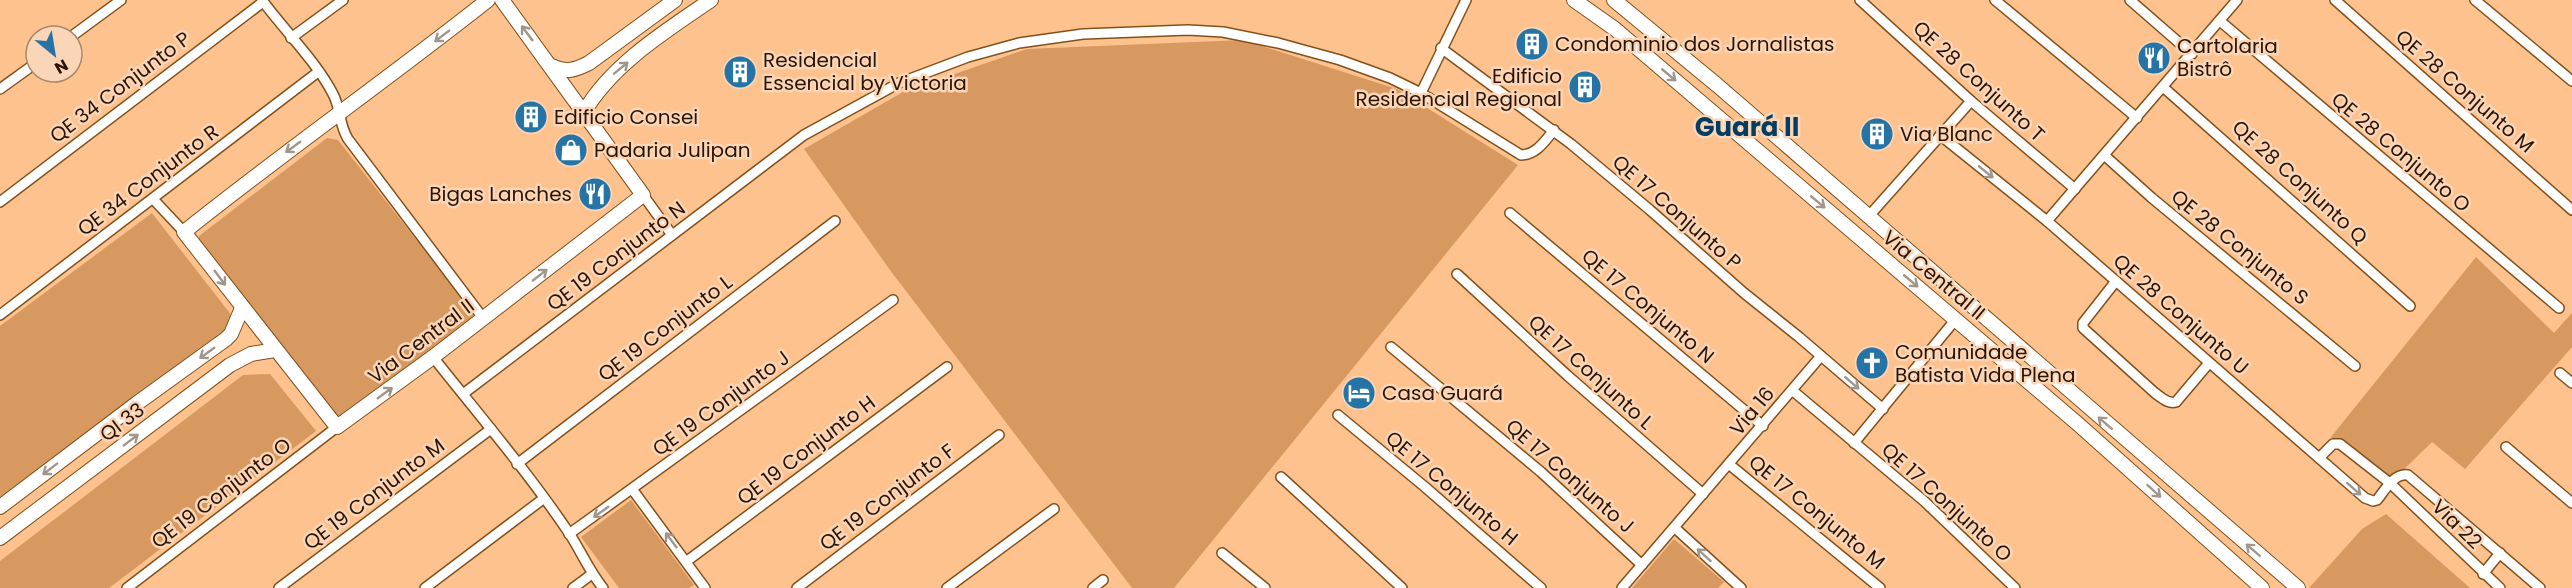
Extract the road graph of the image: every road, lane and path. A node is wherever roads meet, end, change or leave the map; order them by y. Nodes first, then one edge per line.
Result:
1 (121, 0) edge
2 (343, 0) edge
3 (488, 0) edge
4 (502, 0) edge
5 (675, 0) edge
6 (711, 0) edge
7 (1466, 0) edge
8 (1614, 0) edge
9 (1860, 0) edge
10 (1995, 0) edge
11 (2130, 0) edge
12 (2237, 0) edge
13 (2335, 0) edge
14 (2475, 0) edge
15 (262, 1) edge
16 (1580, 2) edge
17 (2220, 21) junction
18 (84, 27) edge
19 (291, 38) junction
20 (1442, 48) junction
21 (2192, 54) junction
22 (552, 66) junction
23 (24, 72) edge
24 (318, 72) junction
25 (2572, 81) edge
26 (1717, 85) junction
27 (2163, 87) junction
28 (0, 89) edge
29 (1420, 93) junction
30 (1971, 101) junction
31 (1702, 103) junction
32 (584, 112) junction
33 (341, 113) junction
34 (2137, 118) junction
35 (1554, 130) junction
36 (1940, 135) junction
37 (2104, 155) junction
38 (2074, 189) junction
39 (643, 195) junction
40 (153, 199) junction
41 (0, 202) edge
42 (2572, 210) edge
43 (1510, 213) dead end
44 (1868, 217) junction
45 (835, 221) dead end
46 (2047, 221) junction
47 (184, 232) junction
48 (672, 235) junction
49 (1458, 274) dead end
50 (2116, 281) junction
51 (893, 300) dead end
52 (2410, 306) dead end
53 (242, 308) junction
54 (2559, 308) dead end
55 (0, 315) edge
56 (483, 318) junction
57 (1956, 319) junction
58 (1391, 347) dead end
59 (275, 350) junction
60 (1821, 356) junction
61 (433, 357) junction
62 (2209, 363) junction
63 (2355, 366) dead end
64 (947, 367) dead end
65 (2560, 373) dead end
66 (2053, 377) junction
67 (2572, 383) edge
68 (1793, 391) junction
69 (2040, 391) junction
70 (463, 394) junction
71 (135, 404) junction
72 (1883, 409) junction
73 (1338, 415) dead end
74 (151, 425) junction
75 (1763, 426) junction
76 (337, 427) junction
77 (490, 429) junction
78 (999, 435) dead end
79 (1854, 443) junction
80 (2506, 447) dead end
81 (2319, 458) junction
82 (517, 464) junction
83 (1730, 465) junction
84 (1281, 477) dead end
85 (2392, 482) junction
86 (632, 489) junction
87 (1703, 494) junction
88 (543, 499) junction
89 (2572, 503) edge
90 (0, 507) edge
91 (1054, 509) dead end
92 (1675, 528) junction
93 (569, 534) junction
94 (0, 538) edge
95 (1222, 552) dead end
96 (2500, 553) junction
97 (687, 561) junction
98 (1642, 565) junction
99 (592, 574) junction
100 (2483, 574) junction
101 (1103, 580) dead end
102 (1730, 585) edge
103 (127, 588) edge
104 (279, 588) edge
105 (425, 588) edge
106 (573, 588) edge
107 (603, 588) edge
108 (705, 588) edge
109 (797, 588) edge
110 (947, 588) edge
111 (1093, 588) edge
112 (1265, 588) edge
113 (1402, 588) edge
114 (1541, 588) edge
115 (1622, 588) edge
116 (1741, 588) edge
117 (1880, 588) edge
118 (2015, 588) edge
119 (2262, 588) edge
120 (2298, 588) edge
121 (2500, 588) edge
122 (2540, 588) edge

1 - 18 street
2 - 19 street
3 -> 33 street
22 -> 4 street
5 - 22 street
32 -> 6 street
7 - 20 street
8 - 26 street, Via Central II
9 - 30 street, QE 28 Conjunto T
10 - 34 street
11 - 21 street
12 - 17 street
13 - 42 street, QE 28 Conjunto M
14 - 25 street
15 - 19 street
15 - 41 street, QE 34 Conjunto P
16 -> 31 street, Via Central II
17 - 21 street
17 - 54 street, QE 28 Conjunto O
19 - 24 street
20 - 29 street
20 - 35 street, QE 17 Conjunto P
21 - 27 street
22 - 32 street
23 - 28 street
24 - 33 street
24 - 40 street, QE 34 Conjunto R
26 - 31 street
26 - 44 street, Via Central II
27 - 34 street
27 - 52 street, QE 28 Conjunto Q
29 - 35 street, QE 19 Conjunto N
29 - 48 street, QE 19 Conjunto N
30 - 36 street
30 - 38 street, QE 28 Conjunto T
31 -> 57 street, Via Central II
32 - 39 street
33 -> 47 street
33 - 56 street
34 - 37 street
35 - 60 street, QE 17 Conjunto P
36 - 44 street
36 -> 46 street, QE 28 Conjunto U
37 - 38 street
37 - 63 street, QE 28 Conjunto S
38 - 46 street
39 - 48 street
56 -> 39 street, Via Central II
40 - 47 street
40 - 55 street, QE 34 Conjunto R
43 - 75 street, QE 17 Conjunto N
44 - 66 street, Via Central II
45 - 82 street, QE 19 Conjunto L
46 - 50 street, QE 28 Conjunto U
47 -> 53 street
48 - 70 street, QE 19 Conjunto N
49 - 87 street, QE 17 Conjunto L
50 - 62 street, QE 28 Conjunto U
50 - 62 street
51 - 86 street, QE 19 Conjunto J
53 - 59 street
53 -> 71 street, QI 33
56 - 61 street, Via Central II
57 - 69 street, Via Central II
57 - 72 street
58 - 98 street, QE 17 Conjunto J
59 - 74 street, QI 33
59 - 76 street
60 - 68 street
60 -> 72 street, QE 17 Conjunto P
61 - 70 street
76 -> 61 street, Via Central II
62 - 81 street, QE 28 Conjunto U
64 - 97 street, QE 19 Conjunto H
65 - 67 street
66 - 69 street
120 -> 66 street, Via Central II
68 - 75 street, Via 16
68 - 79 street, Via 16
69 -> 119 street, Via Central II
70 - 77 street
71 - 74 street
71 -> 90 street, QI 33
72 - 79 street
73 - 114 street, QE 17 Conjunto H
94 -> 74 street, QI 33
75 - 83 street, Via 16
76 - 103 street, QE 19 Conjunto O
77 - 82 street
77 - 104 street, QE 19 Conjunto M
78 - 109 street, QE 19 Conjunto F
79 - 118 street, QE 17 Conjunto O
80 - 89 street
81 - 85 street, Via 22
81 -> 85 street, QE 28 Conjunto U
82 - 88 street
83 - 87 street, Via 16
83 - 117 street, QE 17 Conjunto M
84 - 113 street
85 - 96 street
85 - 100 street, Via 22
86 -> 93 street, QE 19 Conjunto J
97 -> 86 street
87 - 92 street, Via 16
88 - 93 street
88 - 105 street
91 - 110 street
92 - 98 street, Via 16
102 -> 92 street
93 - 99 street
95 - 112 street
96 - 100 street
96 - 122 street
97 - 108 street
98 - 115 street, Via 16
99 - 106 street
99 - 107 street
100 - 121 street, Via 22
101 - 111 street
102 - 116 street

